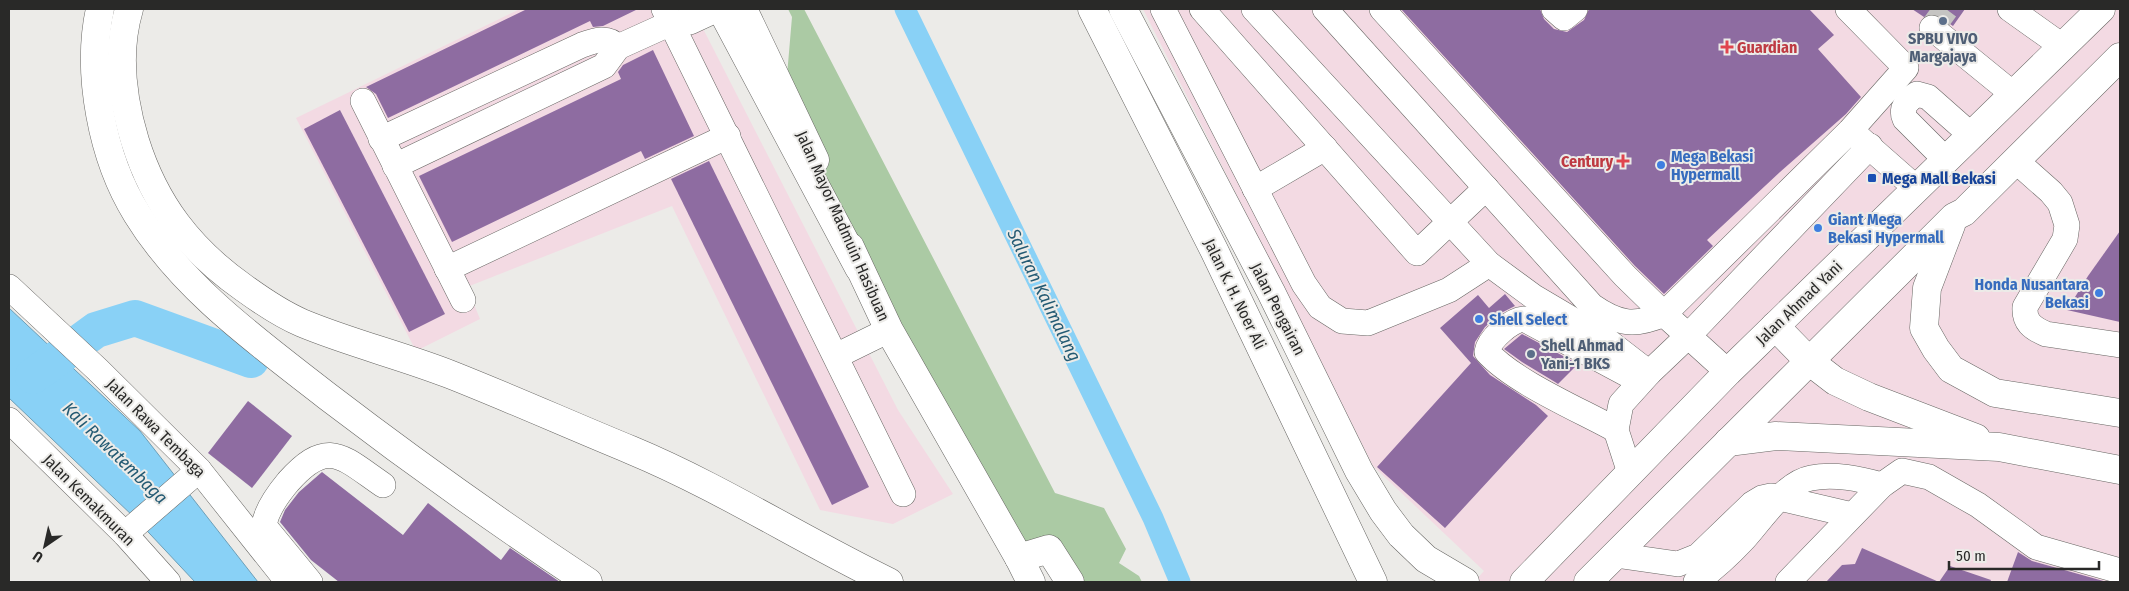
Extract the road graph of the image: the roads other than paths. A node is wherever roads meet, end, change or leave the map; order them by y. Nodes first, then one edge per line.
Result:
1 (100, 9) edge
2 (129, 9) edge
3 (719, 9) edge
4 (1092, 9) edge
5 (1123, 9) edge
6 (1163, 9) edge
7 (1202, 9) edge
8 (1254, 9) edge
9 (1325, 9) edge
10 (1382, 9) edge
11 (1554, 9) edge
12 (1575, 9) edge
13 (1848, 9) edge
14 (2010, 9) edge
15 (2100, 9) edge
16 (744, 13) edge
17 (667, 16) edge
18 (1932, 28) dead end
19 (2062, 46) junction
20 (618, 47) junction
21 (2120, 57) edge
22 (1906, 68) junction
23 (2013, 94) junction
24 (362, 101) dead end
25 (1850, 130) junction
26 (1976, 130) junction
27 (728, 136) junction
28 (381, 139) junction
29 (1870, 146) junction
30 (1325, 148) junction
31 (1946, 160) junction
32 (2016, 161) junction
33 (395, 166) junction
34 (1486, 188) junction
35 (1916, 188) junction
36 (1255, 189) junction
37 (1954, 217) junction
38 (1451, 223) junction
39 (1755, 225) junction
40 (1774, 247) junction
41 (1490, 264) junction
42 (859, 268) junction
43 (447, 269) junction
44 (9, 287) edge
45 (463, 300) dead end
46 (1664, 314) junction
47 (1775, 326) junction
48 (890, 330) junction
49 (1688, 336) junction
50 (2120, 345) edge
51 (836, 356) junction
52 (1809, 361) junction
53 (1728, 372) junction
54 (1645, 377) junction
55 (2120, 402) edge
56 (2062, 403) junction
57 (2120, 413) edge
58 (9, 420) edge
59 (1616, 430) junction
60 (1728, 442) junction
61 (1999, 447) junction
62 (2120, 470) edge
63 (195, 472) junction
64 (1630, 473) junction
65 (1882, 484) junction
66 (383, 485) dead end
67 (903, 494) dead end
68 (1780, 497) junction
69 (1852, 515) junction
70 (128, 531) junction
71 (1615, 555) junction
72 (1025, 570) edge
73 (2120, 571) edge
74 (168, 582) edge
75 (288, 582) edge
76 (310, 582) edge
77 (588, 582) edge
78 (889, 582) edge
79 (1070, 582) edge
80 (1373, 582) edge
81 (1465, 582) edge
82 (1524, 582) edge
83 (1588, 582) edge
84 (1696, 582) edge
85 (1788, 582) edge

1 - 77 main road
2 - 78 main road
3 - 17 street
3 - 42 main road
4 - 80 main road, Jalan K. H. Noer Ali
5 - 81 main road, Jalan Pengairan
6 - 36 street
7 - 30 street
8 - 38 street
9 - 34 street
10 - 46 street
11 - 12 street
13 - 22 street
14 - 19 street
15 - 19 main road, Jalan Ahmad Yani
16 - 42 main road, Jalan Mayor Madmuin Hasibuan
17 - 20 street
17 - 27 street
18 - 23 street
19 - 23 main road, Jalan Ahmad Yani
20 - 28 street
20 - 33 street
21 - 32 main road
22 - 25 street
22 - 26 street
23 - 26 main road, Jalan Ahmad Yani
24 - 28 street
25 - 29 street
25 - 39 street
26 - 31 main road, Jalan Ahmad Yani
26 - 31 street
27 - 43 street
27 - 51 street
28 - 33 street
29 - 35 street
29 - 40 street
30 - 36 street
30 - 38 street
31 - 35 main road, Jalan Ahmad Yani
32 - 37 main road
32 - 50 street
33 - 43 street
34 - 38 street
34 - 46 street
35 - 47 main road, Jalan Ahmad Yani
36 - 41 street
37 - 52 main road
37 - 56 main road
38 - 41 street
39 - 40 street
39 - 46 street
40 - 49 street
41 - 54 street
42 - 48 main road, Jalan Mayor Madmuin Hasibuan
43 - 45 street
44 - 63 street, Jalan Rawa Tembaga
46 - 49 street
47 - 52 main road
47 - 53 main road, Jalan Ahmad Yani
48 - 51 street
48 - 72 main road, Jalan Mayor Madmuin Hasibuan
49 - 53 street
49 - 54 street
51 - 67 street
52 - 60 main road
52 - 61 main road
53 - 64 main road, Jalan Ahmad Yani
54 - 59 street
54 - 59 street
55 - 56 main road
56 - 57 main road
58 - 70 street, Jalan Kemakmuran
59 - 64 street
60 - 61 main road
60 - 71 main road
61 - 62 main road
63 - 70 street
63 - 75 street, Jalan Rawa Tembaga
64 - 82 main road, Jalan Ahmad Yani
65 - 68 street
65 - 69 street
65 - 73 street
66 - 76 street
68 - 69 street
68 - 71 street
68 - 84 street
69 - 85 street
70 - 74 street, Jalan Kemakmuran
71 - 83 main road
72 - 79 main road, Jalan Mayor Madmuin Hasibuan

